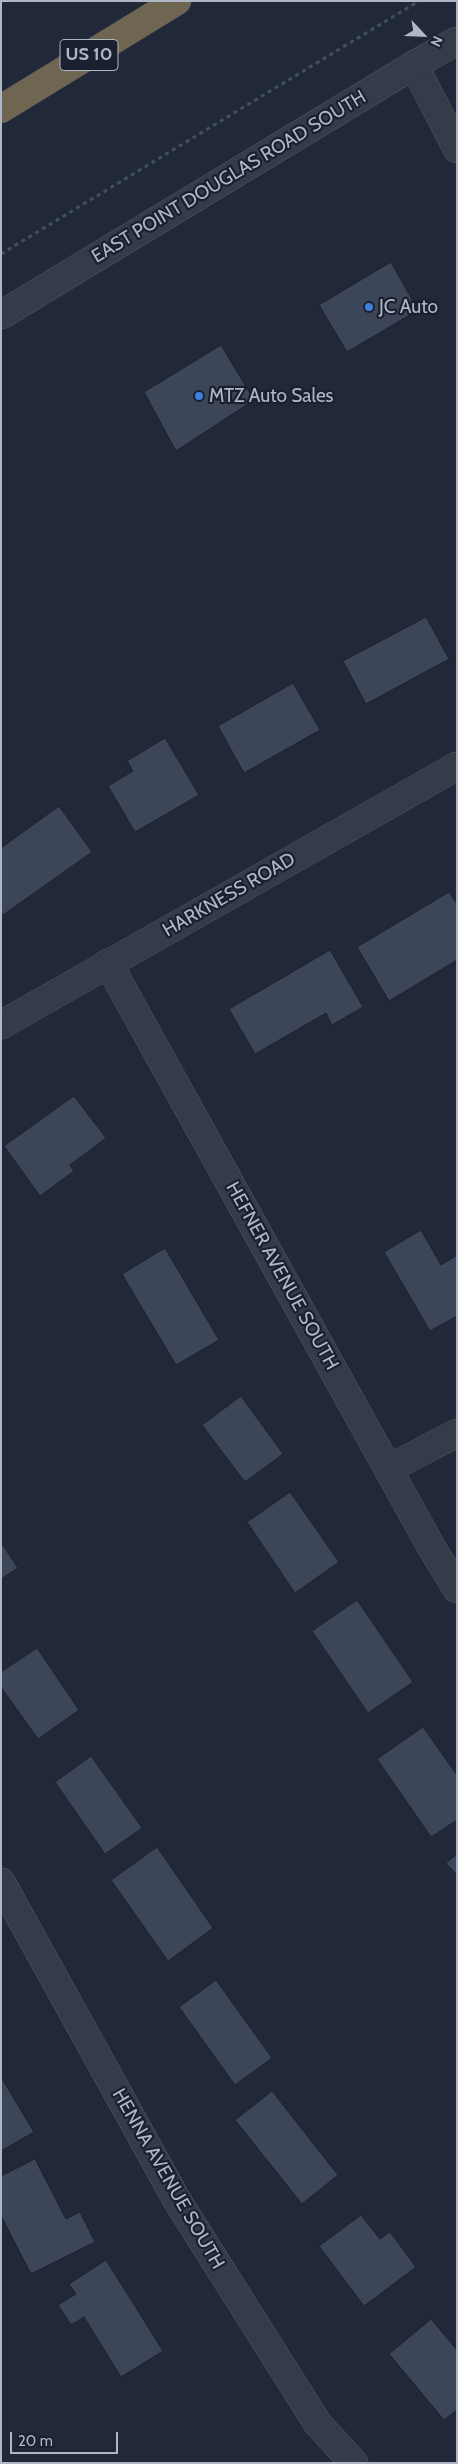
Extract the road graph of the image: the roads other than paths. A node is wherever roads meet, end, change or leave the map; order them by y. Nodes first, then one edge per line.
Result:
1 (177, 1) edge
2 (457, 41) edge
3 (414, 65) junction
4 (1, 109) edge
5 (457, 149) edge
6 (1, 315) edge
7 (457, 766) edge
8 (108, 963) junction
9 (1, 1026) edge
10 (457, 1433) edge
11 (388, 1469) junction
12 (457, 1589) edge
13 (1, 1882) edge
14 (354, 2463) edge

1 - 4 highway, US 10
2 - 3 street, EAST POINT DOUGLAS ROAD SOUTH
3 - 5 street
3 - 6 street, EAST POINT DOUGLAS ROAD SOUTH
7 - 8 street, HARKNESS ROAD
8 - 9 street, HARKNESS ROAD
8 - 11 street, HEFNER AVENUE SOUTH
10 - 11 street
11 - 12 street, HEFNER AVENUE SOUTH
13 - 14 street, HENNA AVENUE SOUTH

